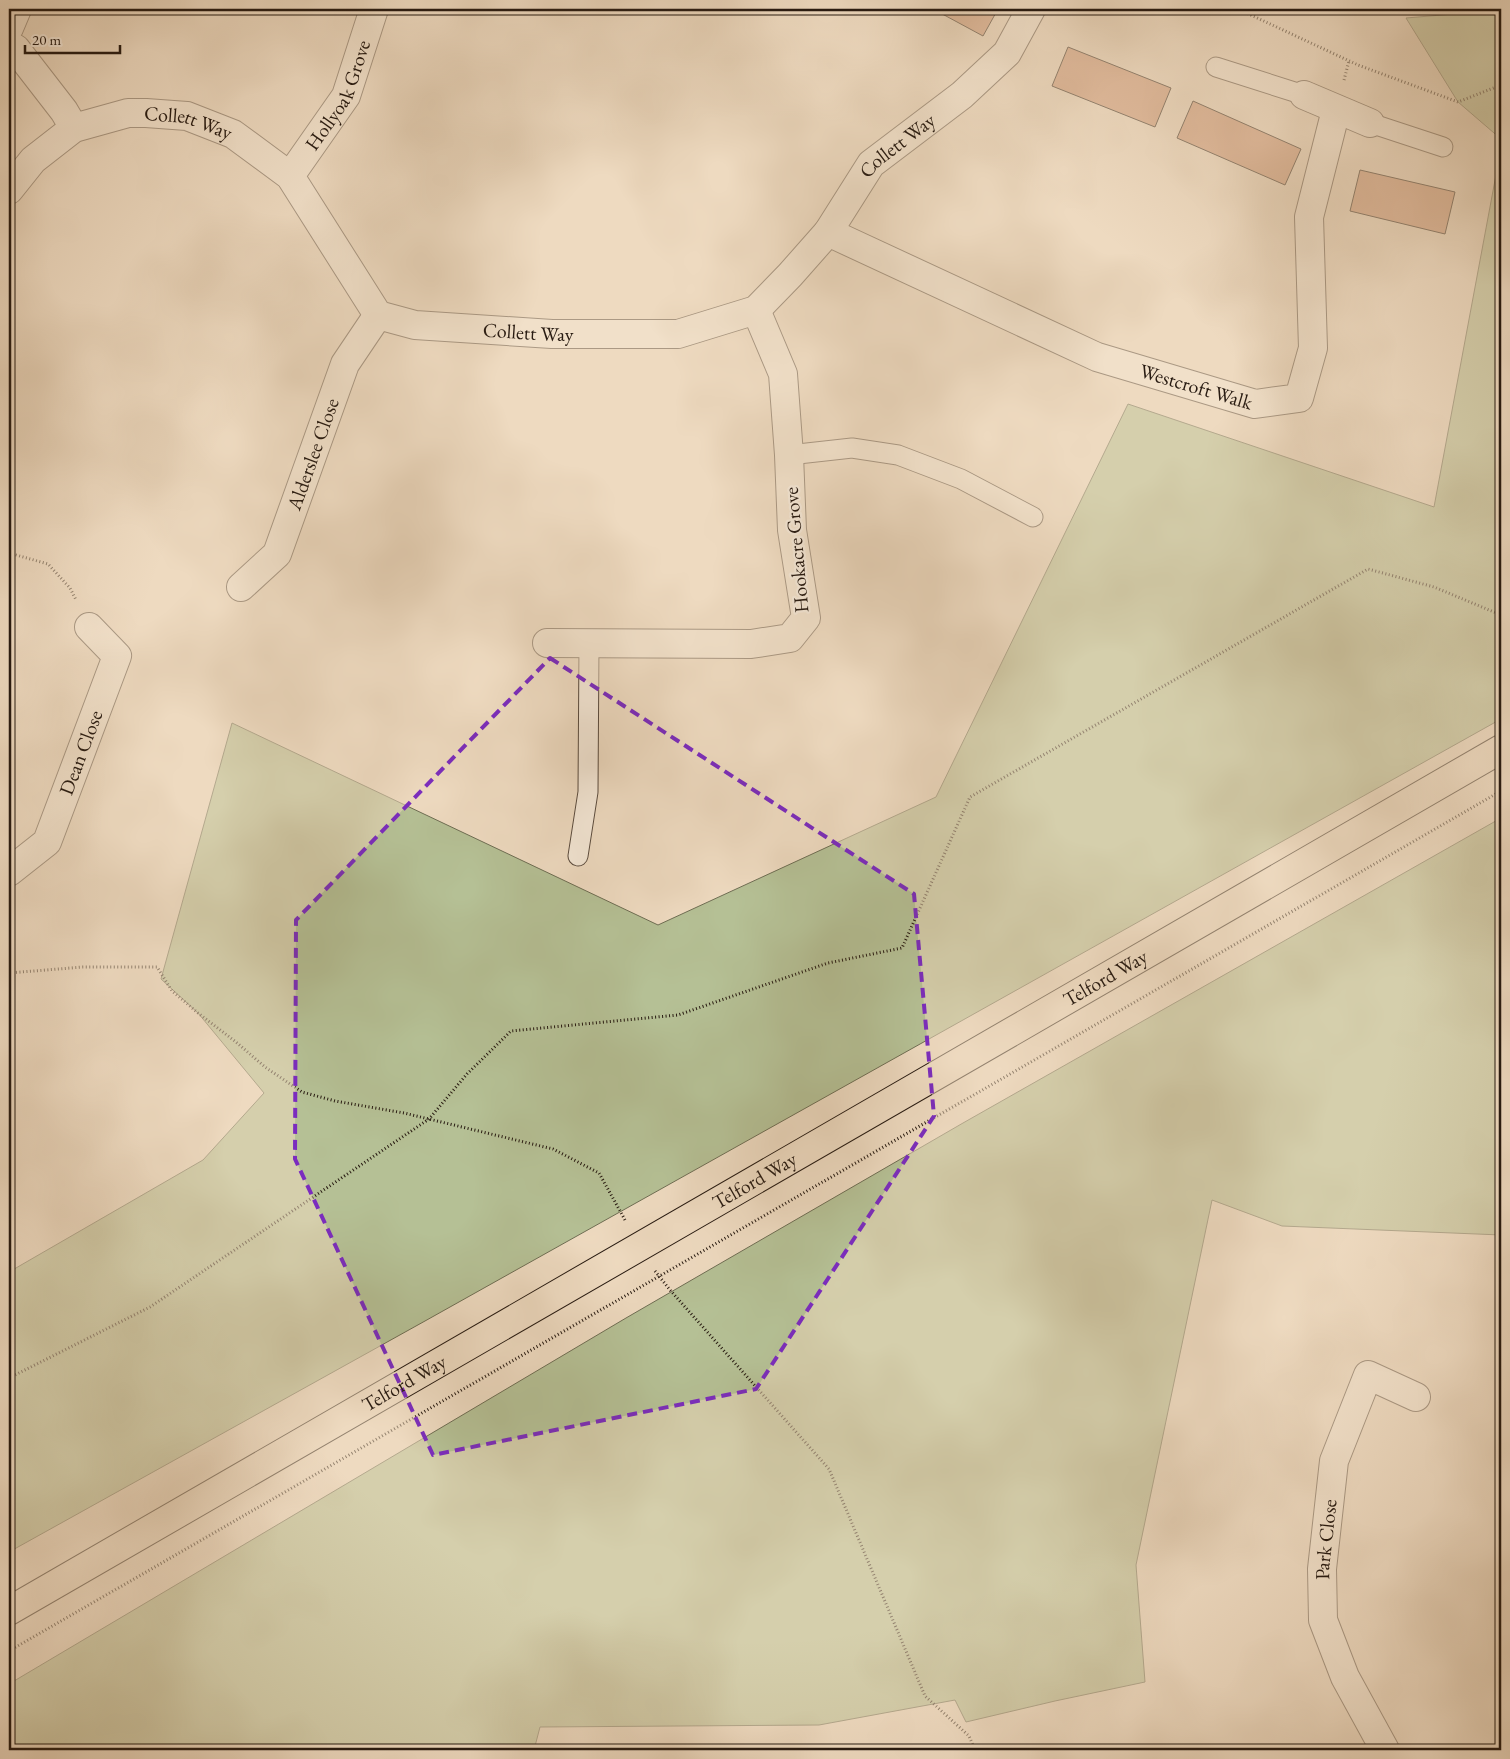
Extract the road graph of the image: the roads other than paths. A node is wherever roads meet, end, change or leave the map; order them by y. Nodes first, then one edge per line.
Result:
1 (17, 9) edge
2 (374, 9) edge
3 (1031, 9) edge
4 (9, 28) edge
5 (9, 45) edge
6 (1216, 67) dead end
7 (1304, 95) joint
8 (1336, 110) junction
9 (1370, 123) joint
10 (74, 128) junction
11 (1442, 147) dead end
12 (290, 176) junction
13 (9, 190) edge
14 (828, 232) junction
15 (756, 310) junction
16 (378, 315) junction
17 (789, 455) junction
18 (1033, 516) dead end
19 (240, 587) dead end
20 (89, 627) road end
21 (547, 642) dead end
22 (589, 643) junction
23 (1501, 749) edge
24 (578, 856) dead end
25 (9, 872) edge
26 (1416, 1397) dead end
27 (9, 1610) edge
28 (1385, 1750) edge

1 - 4 street
2 - 12 street, Hollyoak Grove
3 - 14 street, Collett Way
5 - 10 street
6 - 7 lane
7 - 8 street
8 - 9 street
8 - 14 street, Westcroft Walk
9 - 11 lane
10 - 12 street, Collett Way
10 - 13 street, Collett Way
12 - 16 street, Collett Way
14 - 15 street, Collett Way
15 - 16 street, Collett Way
15 - 17 street, Hookacre Grove
16 - 19 street, Alderslee Close
17 - 18 lane
17 - 22 street, Hookacre Grove
20 - 25 street, Dean Close
21 - 22 street, Hookacre Grove
22 - 24 lane
23 - 27 main road, Telford Way
26 - 28 street, Park Close

